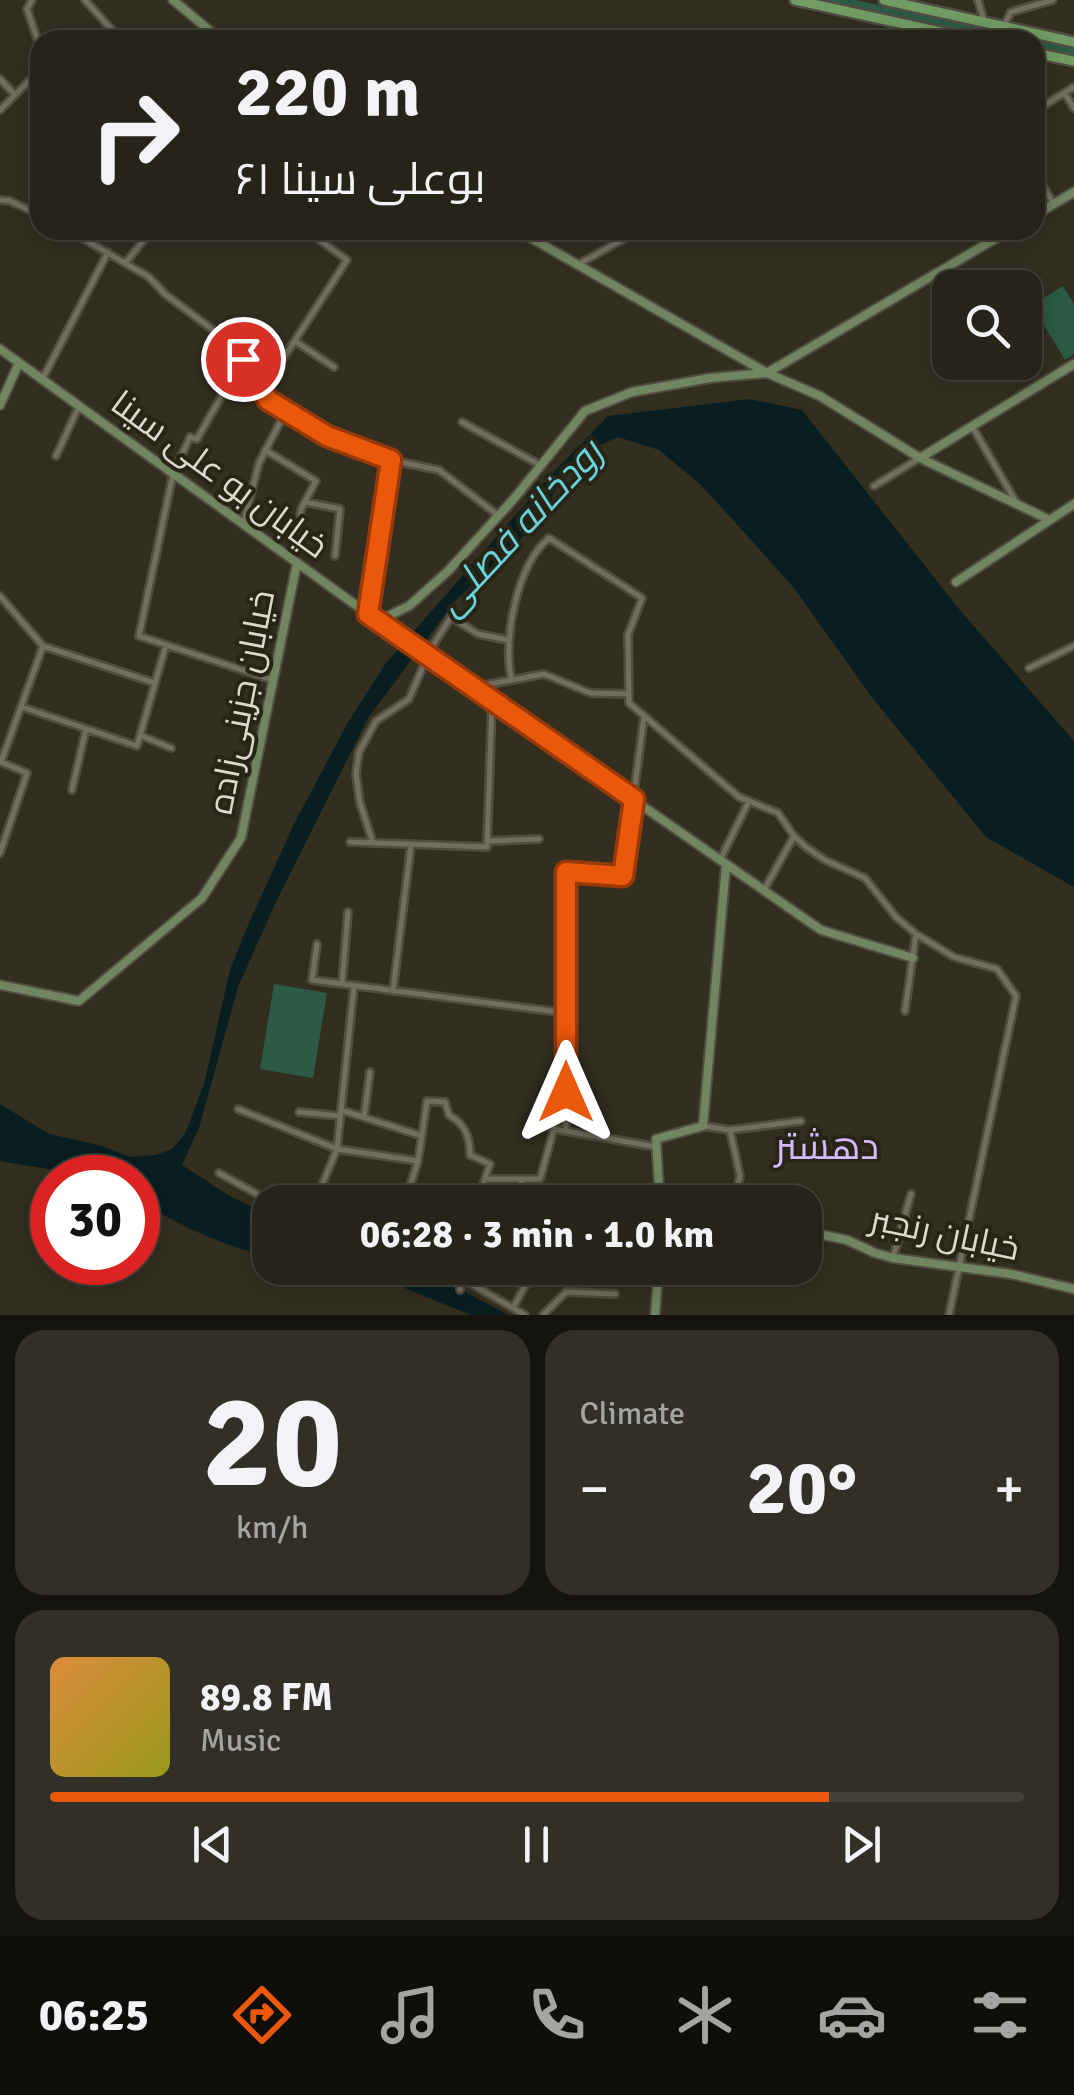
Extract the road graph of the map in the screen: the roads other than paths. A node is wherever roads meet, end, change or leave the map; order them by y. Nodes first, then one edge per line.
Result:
1 (32, 0) edge
2 (85, 0) edge
3 (173, 0) edge
4 (795, 0) edge
5 (884, 0) edge
6 (978, 0) edge
7 (1053, 0) edge
8 (924, 4) edge
9 (984, 22) junction
10 (1004, 26) junction
11 (919, 27) junction
12 (34, 30) edge
13 (113, 30) edge
14 (208, 30) edge
15 (918, 30) edge
16 (932, 30) edge
17 (1022, 30) edge
18 (1045, 35) edge
19 (1074, 42) edge
20 (1045, 55) edge
21 (1074, 61) edge
22 (0, 79) edge
23 (30, 81) edge
24 (1074, 87) edge
25 (1065, 93) junction
26 (16, 96) junction
27 (1045, 104) edge
28 (1074, 108) edge
29 (0, 110) edge
30 (1045, 189) edge
31 (1074, 192) edge
32 (0, 200) edge
33 (1054, 204) junction
34 (1045, 209) edge
35 (30, 210) edge
36 (86, 240) edge
37 (144, 240) edge
38 (320, 240) edge
39 (535, 240) edge
40 (622, 240) edge
41 (992, 241) edge
42 (108, 252) junction
43 (126, 262) junction
44 (578, 264) junction
45 (295, 340) junction
46 (0, 350) edge
47 (243, 359) junction
48 (18, 363) junction
49 (1074, 364) edge
50 (334, 366) dead end
51 (767, 373) junction
52 (42, 380) junction
53 (257, 382) junction
54 (0, 406) edge
55 (79, 406) junction
56 (286, 411) junction
57 (462, 422) dead end
58 (972, 426) junction
59 (265, 450) junction
60 (56, 456) dead end
61 (920, 458) junction
62 (391, 460) junction
63 (540, 464) junction
64 (173, 474) junction
65 (874, 486) dead end
66 (305, 502) junction
67 (1074, 504) edge
68 (1018, 505) junction
69 (499, 516) junction
70 (1050, 520) junction
71 (244, 525) junction
72 (298, 537) dead end
73 (335, 556) dead end
74 (297, 563) junction
75 (956, 582) dead end
76 (0, 596) edge
77 (368, 614) junction
78 (378, 622) junction
79 (508, 640) junction
80 (166, 645) junction
81 (43, 646) junction
82 (1074, 646) edge
83 (428, 658) junction
84 (1028, 668) dead end
85 (511, 678) junction
86 (273, 680) junction
87 (155, 683) junction
88 (474, 687) junction
89 (629, 694) junction
90 (492, 699) junction
91 (21, 707) junction
92 (644, 716) junction
93 (86, 729) junction
94 (140, 736) junction
95 (172, 748) dead end
96 (72, 790) dead end
97 (634, 799) junction
98 (749, 801) junction
99 (794, 836) junction
100 (2, 838) edge
101 (539, 839) dead end
102 (488, 841) junction
103 (350, 842) dead end
104 (372, 843) junction
105 (411, 844) junction
106 (0, 853) edge
107 (723, 862) junction
108 (764, 890) junction
109 (348, 912) dead end
110 (916, 934) junction
111 (317, 944) dead end
112 (913, 958) junction
113 (342, 984) junction
114 (0, 985) edge
115 (354, 986) junction
116 (394, 990) junction
117 (905, 1011) dead end
118 (566, 1012) junction
119 (370, 1072) dead end
120 (238, 1108) dead end
121 (299, 1112) dead end
122 (340, 1113) junction
123 (364, 1117) junction
124 (801, 1121) dead end
125 (703, 1126) junction
126 (730, 1130) junction
127 (566, 1131) junction
128 (422, 1136) junction
129 (657, 1148) junction
130 (336, 1149) junction
131 (418, 1162) junction
132 (218, 1173) dead end
133 (522, 1178) junction
134 (486, 1179) junction
135 (322, 1185) edge
136 (410, 1185) edge
137 (484, 1185) edge
138 (521, 1185) edge
139 (660, 1185) edge
140 (738, 1185) edge
141 (252, 1192) edge
142 (911, 1194) dead end
143 (822, 1235) edge
144 (892, 1258) junction
145 (959, 1268) junction
146 (460, 1285) edge
147 (473, 1285) edge
148 (525, 1285) edge
149 (658, 1285) edge
150 (1074, 1289) edge
151 (460, 1290) dead end
152 (615, 1294) dead end
153 (513, 1308) junction
154 (547, 1314) edge
155 (525, 1315) edge
156 (655, 1315) edge
157 (949, 1315) edge

1 - 12 street
2 - 13 street
3 - 14 street
4 - 11 main road
5 - 8 main road
6 - 9 street
7 - 10 street
8 - 9 main road
9 - 10 main road
10 - 17 main road
11 - 15 street
11 - 16 main road
18 - 19 main road
20 - 21 main road
22 - 26 street
23 - 26 street
24 - 25 street
25 - 27 street
25 - 28 street
26 - 29 street
30 - 33 street
31 - 33 street
32 - 35 street
33 - 34 street
36 - 42 street
37 - 43 street
38 - 45 street
39 - 44 street
40 - 44 street
41 - 51 street
42 - 43 street
42 - 52 street
43 - 47 street
44 - 51 street
45 - 50 street
45 - 53 street
46 - 48 street, خیابان بو علی سینا
47 - 53 street
47 - 64 street
48 - 52 street, خیابان بو علی سینا
48 - 54 street
49 - 58 street
51 - 61 street
51 - 63 street
52 - 55 street, خیابان بو علی سینا
53 - 56 street
55 - 60 street
55 - 64 street, خیابان بو علی سینا
56 - 59 street
56 - 62 street
57 - 63 street
58 - 61 street
58 - 68 street
59 - 66 street
59 - 71 street
61 - 65 street
61 - 68 street
62 - 69 street
62 - 77 street
63 - 69 street
64 - 71 street, خیابان بو علی سینا
64 - 80 street
66 - 72 street
66 - 73 street
67 - 70 street
68 - 70 street
69 - 78 street
70 - 75 street
71 - 74 street, خیابان بو علی سینا
74 - 77 street, خیابان بو علی سینا
74 - 86 street, خیابان جزینی‌زاده
76 - 81 street
77 - 78 street, خیابان بو علی سینا
78 - 83 street, خیابان بو علی سینا
79 - 83 street
79 - 85 street
79 - 89 street
80 - 86 street
80 - 87 street
81 - 87 street
81 - 91 street
82 - 84 street
83 - 88 street, خیابان بو علی سینا
83 - 104 street
85 - 88 street
85 - 89 street
86 - 114 street, خیابان جزینی‌زاده
87 - 94 street
88 - 90 street, خیابان بو علی سینا
89 - 92 street
90 - 97 street, خیابان بو علی سینا
90 - 102 street
91 - 93 street
91 - 100 street
92 - 97 street
92 - 98 street
93 - 94 street
93 - 96 street
94 - 95 street
97 - 107 street, خیابان بو علی سینا
97 - 118 street
98 - 99 street
98 - 107 street
99 - 108 street
99 - 110 street
100 - 106 street
101 - 102 street
102 - 105 street
103 - 104 street
104 - 105 street
105 - 116 street
107 - 108 street, خیابان بو علی سینا
107 - 125 street
108 - 112 street, خیابان بو علی سینا
109 - 113 street
110 - 112 street
110 - 145 street
111 - 113 street
112 - 117 street
113 - 115 street
115 - 116 street
115 - 122 street
116 - 118 street
118 - 127 street
119 - 123 street
120 - 130 street
121 - 122 street
122 - 123 street
122 - 130 street
123 - 128 street
124 - 126 street
125 - 126 street
125 - 129 street
126 - 140 street
127 - 129 street
127 - 133 street
128 - 131 street
128 - 134 street
129 - 139 street
130 - 131 street
130 - 135 street
131 - 136 street
132 - 141 street
133 - 134 street
133 - 138 street
134 - 137 street
142 - 144 street
143 - 144 street, خیابان رنجبر
144 - 145 street, خیابان رنجبر
145 - 150 street, خیابان رنجبر
145 - 157 street
146 - 151 street
147 - 153 street
148 - 153 street
149 - 156 street
152 - 154 street
153 - 155 street

